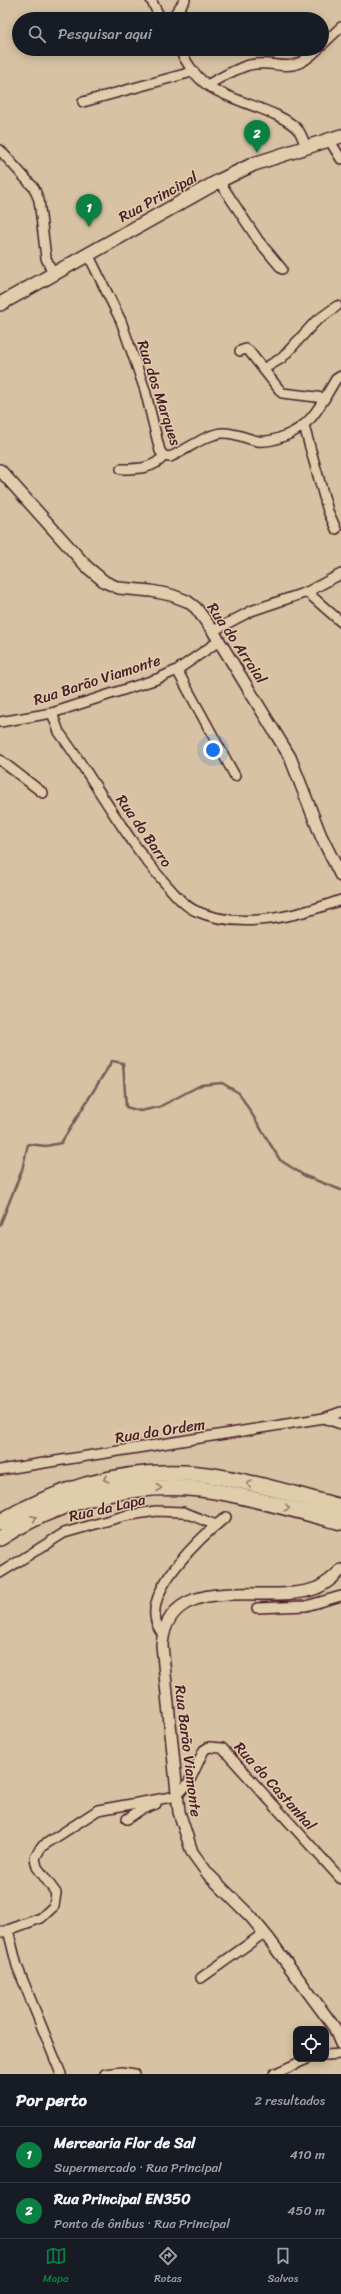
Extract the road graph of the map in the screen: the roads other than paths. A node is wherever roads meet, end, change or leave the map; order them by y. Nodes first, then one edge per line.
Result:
1 (151, 0) edge
2 (185, 0) edge
3 (157, 12) edge
4 (176, 12) edge
5 (341, 27) edge
6 (329, 38) edge
7 (183, 56) edge
8 (311, 56) edge
9 (192, 72) junction
10 (207, 85) junction
11 (83, 102) dead end
12 (335, 139) edge
13 (307, 148) junction
14 (0, 150) edge
15 (341, 159) edge
16 (219, 181) junction
17 (88, 254) junction
18 (282, 269) dead end
19 (54, 274) junction
20 (0, 304) edge
21 (337, 306) dead end
22 (240, 351) dead end
23 (263, 369) junction
24 (341, 376) edge
25 (325, 398) junction
26 (304, 426) junction
27 (164, 456) junction
28 (121, 469) dead end
29 (0, 470) edge
30 (336, 529) dead end
31 (341, 574) edge
32 (307, 592) junction
33 (341, 622) edge
34 (213, 631) junction
35 (219, 641) junction
36 (177, 670) junction
37 (52, 713) junction
38 (0, 722) edge
39 (0, 760) edge
40 (235, 776) dead end
41 (42, 793) dead end
42 (341, 876) edge
43 (341, 900) edge
44 (341, 1412) edge
45 (324, 1418) junction
46 (341, 1424) edge
47 (0, 1470) edge
48 (341, 1507) edge
49 (226, 1517) dead end
50 (0, 1522) edge
51 (341, 1522) edge
52 (216, 1525) junction
53 (0, 1538) edge
54 (341, 1570) edge
55 (0, 1573) edge
56 (341, 1596) edge
57 (257, 1608) dead end
58 (163, 1635) junction
59 (177, 1796) junction
60 (162, 1799) junction
61 (127, 1819) dead end
62 (341, 1879) edge
63 (4, 1932) edge
64 (264, 1933) junction
65 (201, 1978) dead end
66 (341, 2044) edge
67 (341, 2054) edge
68 (329, 2055) edge
69 (300, 2062) edge
70 (61, 2074) edge
71 (105, 2074) edge
72 (135, 2074) edge
73 (274, 2074) edge

1 - 3 street
2 - 4 street
5 - 6 street
7 - 9 street
8 - 10 street
9 - 10 street
9 - 11 street
10 - 13 street
12 - 13 main road, Rua Principal
12 - 15 street
13 - 16 main road, Rua Principal
14 - 19 street
16 - 17 main road, Rua Principal
16 - 18 street
17 - 19 main road, Rua Principal
17 - 27 street, Rua dos Marques
19 - 20 main road, Rua Principal
21 - 23 street
22 - 23 street
23 - 25 street
24 - 25 street, Rua dos Marques
25 - 26 street, Rua dos Marques
26 - 27 street, Rua dos Marques
26 - 30 street
27 - 28 street
29 - 34 street, Rua do Arraial
31 - 32 street
32 - 33 street
32 - 34 street
34 - 35 street, Rua do Arraial
35 - 36 street, Rua Barão Viamonte
35 - 42 street, Rua do Arraial
36 - 37 street, Rua Barão Viamonte
36 - 40 street
37 - 38 street, Rua Barão Viamonte
37 - 43 street, Rua do Barro
39 - 41 street
44 - 45 street, Rua da Ordem
45 - 46 street, Rua da Ordem
45 - 47 street, Rua da Ordem
48 -> 50 highway
49 - 52 street
53 -> 51 highway
52 - 55 street, Rua da Lapa
52 - 58 street
54 - 58 street, Rua Barão Viamonte
56 - 57 street
58 - 59 street, Rua Barão Viamonte
59 - 60 street
59 - 62 street, Rua do Castanhal
59 - 64 street, Rua Barão Viamonte
60 - 61 street
60 - 63 street
63 - 70 street
64 - 65 street
64 - 66 street, Rua Barão Viamonte
67 - 68 street
69 - 73 street
71 - 72 street

